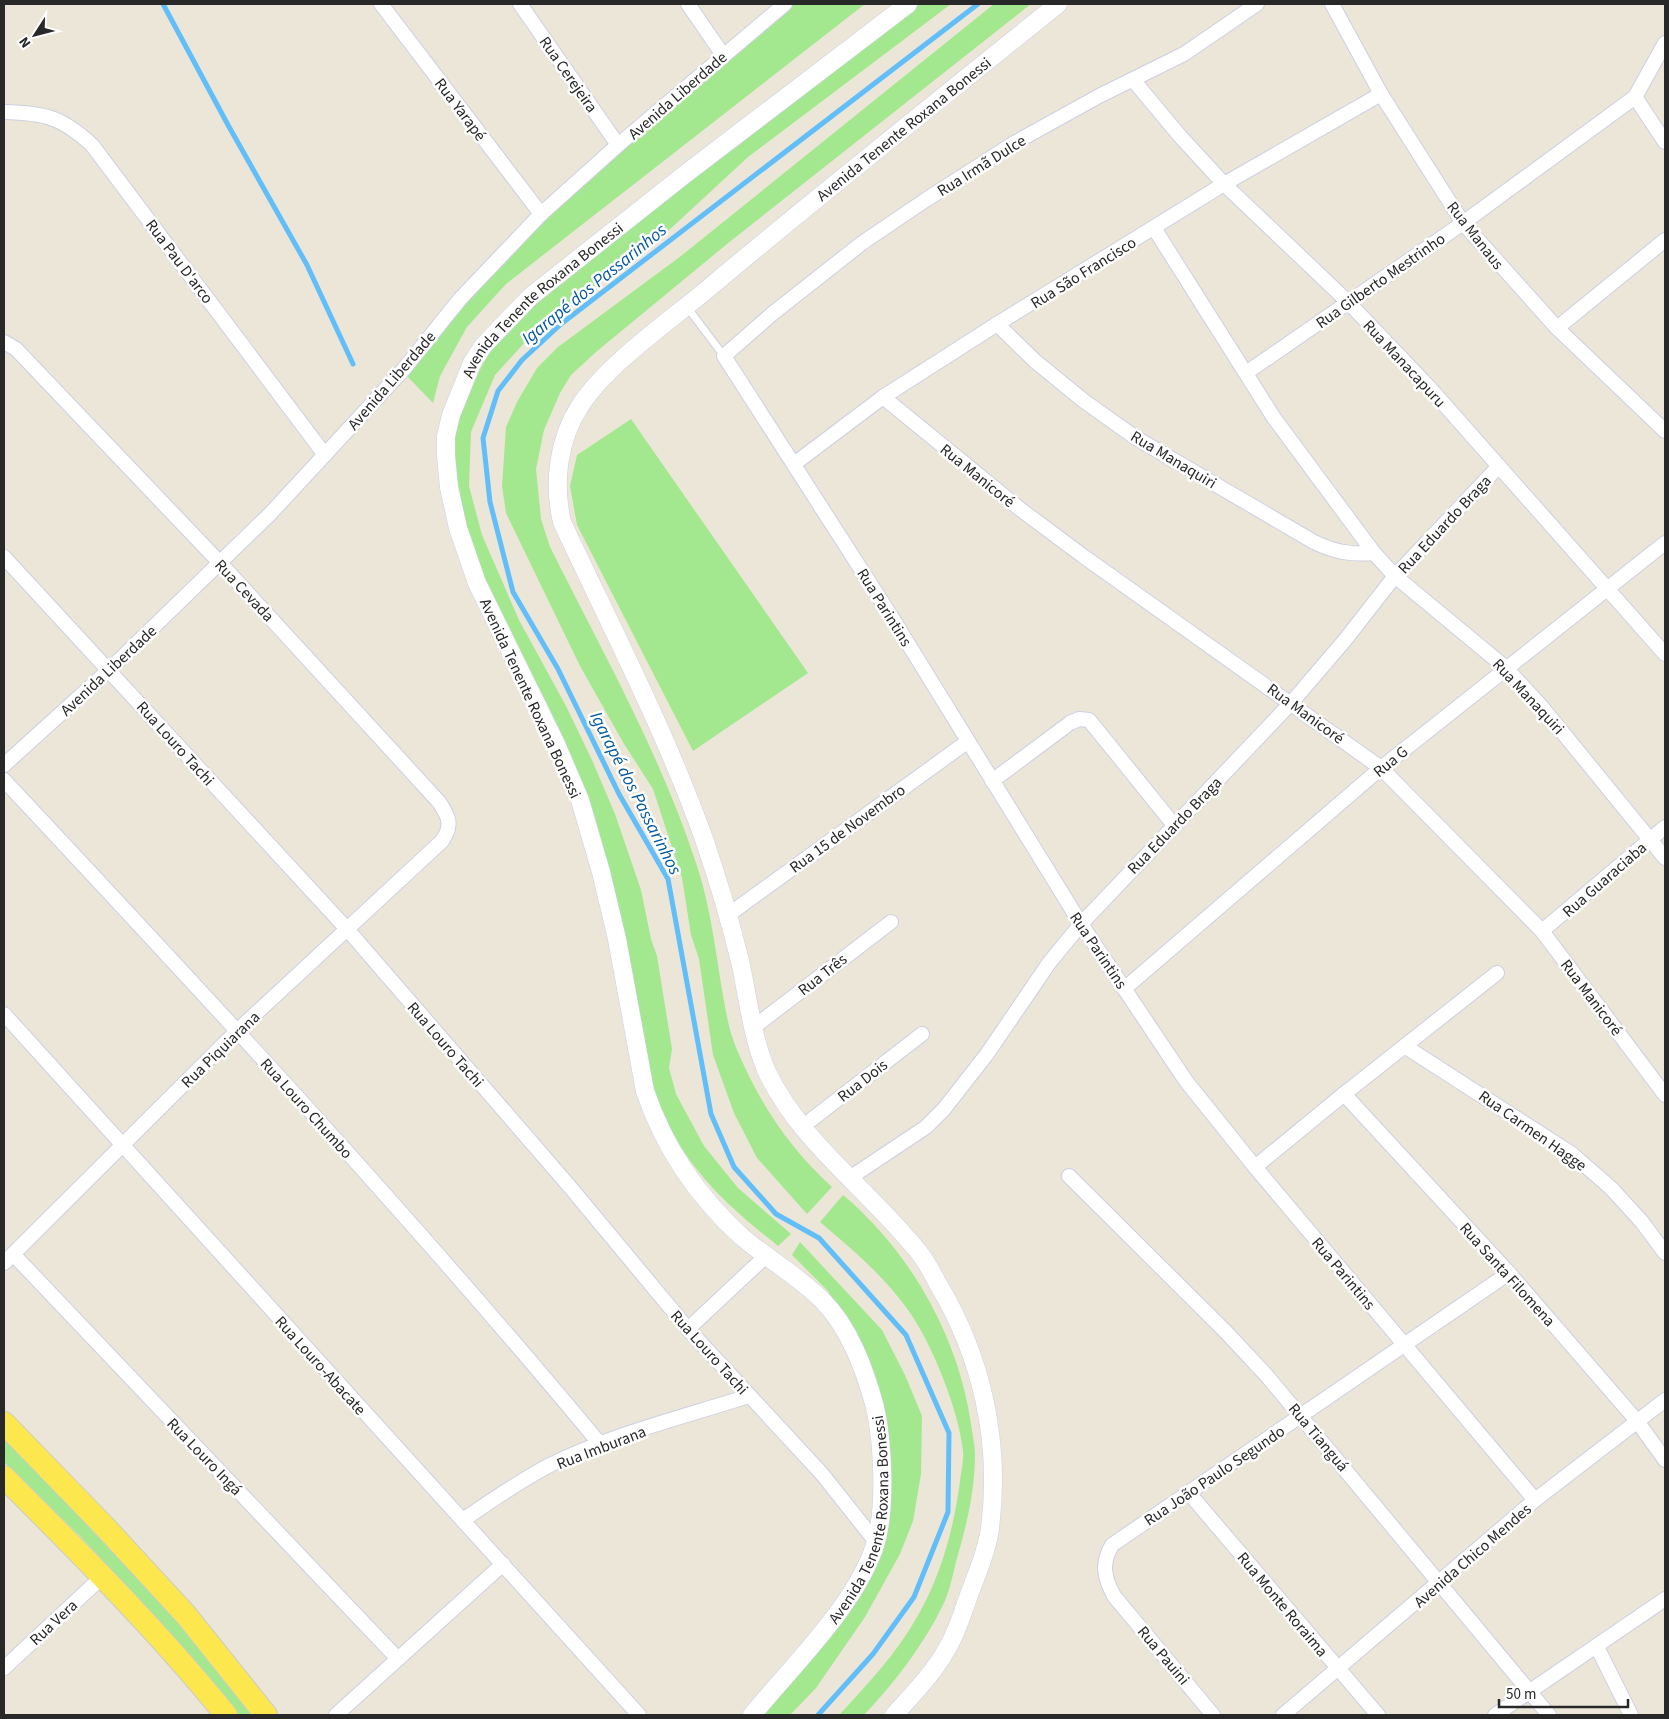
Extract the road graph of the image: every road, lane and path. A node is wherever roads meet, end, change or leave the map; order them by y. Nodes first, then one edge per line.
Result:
1 (381, 4) edge
2 (520, 4) edge
3 (688, 4) edge
4 (785, 4) edge
5 (908, 4) edge
6 (1058, 4) edge
7 (1257, 4) edge
8 (1332, 4) edge
9 (1665, 43) edge
10 (723, 55) junction
11 (1134, 81) junction
12 (1380, 94) junction
13 (1635, 97) junction
14 (4, 112) edge
15 (1665, 142) edge
16 (618, 145) junction
17 (1224, 184) junction
18 (541, 214) junction
19 (1463, 223) junction
20 (1154, 228) junction
21 (1665, 240) edge
22 (1348, 302) junction
23 (687, 307) junction
24 (997, 324) junction
25 (1557, 328) junction
26 (10, 346) edge
27 (724, 356) junction
28 (1246, 374) junction
29 (883, 397) junction
30 (1665, 431) edge
31 (325, 455) junction
32 (794, 464) junction
33 (1498, 466) junction
34 (1665, 543) edge
35 (1374, 554) junction
36 (4, 557) edge
37 (221, 564) junction
38 (1395, 576) junction
39 (1608, 587) junction
40 (1665, 654) edge
41 (1506, 668) junction
42 (109, 670) junction
43 (1292, 702) junction
44 (967, 742) junction
45 (4, 765) edge
46 (1381, 768) junction
47 (4, 780) edge
48 (992, 781) junction
49 (1174, 825) junction
50 (1665, 827) edge
51 (1650, 839) junction
52 (442, 841) joint
53 (1665, 858) edge
54 (728, 915) junction
55 (891, 922) dead end
56 (1081, 924) junction
57 (347, 929) junction
58 (1542, 931) junction
59 (1498, 973) dead end
60 (1124, 989) junction
61 (4, 1014) edge
62 (754, 1027) junction
63 (238, 1031) junction
64 (922, 1034) dead end
65 (1406, 1047) junction
66 (1344, 1094) junction
67 (1665, 1095) edge
68 (802, 1126) junction
69 (122, 1146) junction
70 (1255, 1167) junction
71 (1068, 1176) dead end
72 (848, 1179) junction
73 (1665, 1253) edge
74 (766, 1255) junction
75 (8, 1258) edge
76 (1510, 1273) junction
77 (688, 1329) junction
78 (1404, 1345) junction
79 (749, 1396) junction
80 (1665, 1400) edge
81 (1302, 1415) junction
82 (1638, 1421) junction
83 (4, 1423) edge
84 (600, 1444) junction
85 (1665, 1460) edge
86 (4, 1477) edge
87 (1188, 1492) junction
88 (1535, 1500) junction
89 (463, 1520) junction
90 (876, 1542) junction
91 (503, 1564) junction
92 (103, 1576) junction
93 (1440, 1583) junction
94 (1114, 1596) joint
95 (1665, 1599) edge
96 (1597, 1647) junction
97 (398, 1659) junction
98 (4, 1668) edge
99 (1338, 1669) junction
100 (1530, 1690) junction
101 (226, 1715) edge
102 (266, 1715) edge
103 (336, 1715) edge
104 (639, 1715) edge
105 (752, 1715) edge
106 (894, 1715) edge
107 (1213, 1715) edge
108 (1283, 1715) edge
109 (1378, 1715) edge
110 (1495, 1715) edge
111 (1549, 1715) edge
112 (1631, 1715) edge

1 - 18 street, Rua Yarapé
2 - 16 street, Rua Cerejeira
3 - 10 street
4 - 10 street, Avenida Liberdade
5 - 74 street, Avenida Tenente Roxana Bonessi
6 - 23 street, Avenida Tenente Roxana Bonessi
7 - 11 street, Rua Irmã Dulce
8 - 12 street, Rua Manaus
9 - 13 street, Rua Gilberto Mestrinho
10 - 16 street, Avenida Liberdade
11 - 17 street, Rua Manacapuru
11 - 27 street, Rua Irmã Dulce
12 - 17 street, Rua São Francisco
12 - 19 street, Rua Manaus
13 - 15 street
13 - 19 street, Rua Gilberto Mestrinho
14 - 31 street, Rua Pau D'arco
16 - 18 street, Avenida Liberdade
17 - 20 street, Rua São Francisco
17 - 22 street, Rua Manacapuru
18 - 31 street, Avenida Liberdade
19 - 22 street, Rua Gilberto Mestrinho
19 - 25 street, Rua Manaus
20 - 24 street, Rua São Francisco
20 - 28 street, Rua Manaquiri
21 - 25 street
22 - 28 street, Rua Gilberto Mestrinho
22 - 33 street, Rua Manacapuru
23 - 27 lane
23 - 54 street, Avenida Tenente Roxana Bonessi
24 - 29 street, Rua São Francisco
24 - 35 street, Rua Manaquiri
25 - 30 street, Rua Manaus
26 - 37 street, Rua Cevada
27 - 32 street, Rua Parintins
28 - 35 street, Rua Manaquiri
29 - 32 street, Rua São Francisco
29 - 43 street, Rua Manicoré
31 - 37 street, Avenida Liberdade
32 - 44 street, Rua Parintins
33 - 38 street, Rua Eduardo Braga
33 - 39 street, Rua Manacapuru
34 - 39 street, Rua G
35 - 38 street, Rua Manaquiri
36 - 42 street, Rua Louro Tachi
37 - 42 street, Avenida Liberdade
37 - 52 street, Rua Cevada
38 - 41 street, Rua Manaquiri
38 - 43 street, Rua Eduardo Braga
39 - 40 street, Rua Manacapuru
39 - 41 street, Rua G
41 - 46 street, Rua G
41 - 51 street, Rua Manaquiri
42 - 45 street, Avenida Liberdade
42 - 57 street, Rua Louro Tachi
43 - 46 street, Rua Manicoré
43 - 49 street, Rua Eduardo Braga
44 - 48 street, Rua Parintins
44 - 54 street, Rua 15 de Novembro
46 - 58 street, Rua Manicoré
46 - 60 street, Rua G
47 - 63 street, Rua Louro Chumbo
48 - 49 street
48 - 56 street, Rua Parintins
49 - 56 street, Rua Eduardo Braga
50 - 51 street, Rua Guaraciaba
51 - 53 street, Rua Manaquiri
51 - 58 street, Rua Guaraciaba
52 - 57 street, Rua Piquiarana
54 - 62 street, Avenida Tenente Roxana Bonessi
55 - 62 street, Rua Três
56 - 60 street, Rua Parintins
56 - 72 street, Rua Eduardo Braga
57 - 63 street, Rua Piquiarana
57 - 77 street, Rua Louro Tachi
58 - 67 street, Rua Manicoré
59 - 65 street
60 - 70 street, Rua Parintins
61 - 69 street, Rua Louro-Abacate
62 - 68 street, Avenida Tenente Roxana Bonessi
63 - 69 street, Rua Piquiarana
63 - 84 street, Rua Louro Chumbo
64 - 68 street, Rua Dois
65 - 66 street
65 - 73 street, Rua Carmen Hagge
66 - 70 street
66 - 76 street, Rua Santa Filomena
68 - 72 street, Avenida Tenente Roxana Bonessi
69 - 75 street, Rua Piquiarana
69 - 89 street, Rua Louro-Abacate
70 - 78 street, Rua Parintins
71 - 81 street, Rua Tianguá
72 - 106 street, Avenida Tenente Roxana Bonessi
74 - 77 street
74 - 90 street, Avenida Tenente Roxana Bonessi
75 - 97 street, Rua Louro Ingá
76 - 78 street, Rua João Paulo Segundo
76 - 82 street, Rua Santa Filomena
77 - 79 street, Rua Louro Tachi
78 - 81 street, Rua João Paulo Segundo
78 - 88 street, Rua Parintins
79 - 84 street, Rua Imburana
79 - 90 street, Rua Louro Tachi
80 - 82 street, Avenida Chico Mendes
81 - 87 street, Rua João Paulo Segundo
81 - 93 street, Rua Tianguá
82 - 85 street, Rua Santa Filomena
82 - 88 street, Avenida Chico Mendes
83 - 102 main road
84 - 89 street, Rua Imburana
86 - 92 main road
87 - 94 street, Rua João Paulo Segundo
87 - 99 street, Rua Monte Roraima
88 - 93 street, Avenida Chico Mendes
89 - 91 street, Rua Louro-Abacate
90 - 105 street, Avenida Tenente Roxana Bonessi
91 - 97 street
91 - 104 street, Rua Louro-Abacate
92 - 98 street, Rua Vera
92 - 101 main road
93 - 99 street, Avenida Chico Mendes
93 - 100 street, Rua Tianguá
94 - 107 street, Rua Pauini
95 - 96 street
96 - 100 street
96 - 112 street
97 - 103 street
99 - 108 street, Avenida Chico Mendes
99 - 109 street, Rua Monte Roraima
100 - 110 street
100 - 111 street, Rua Tianguá

